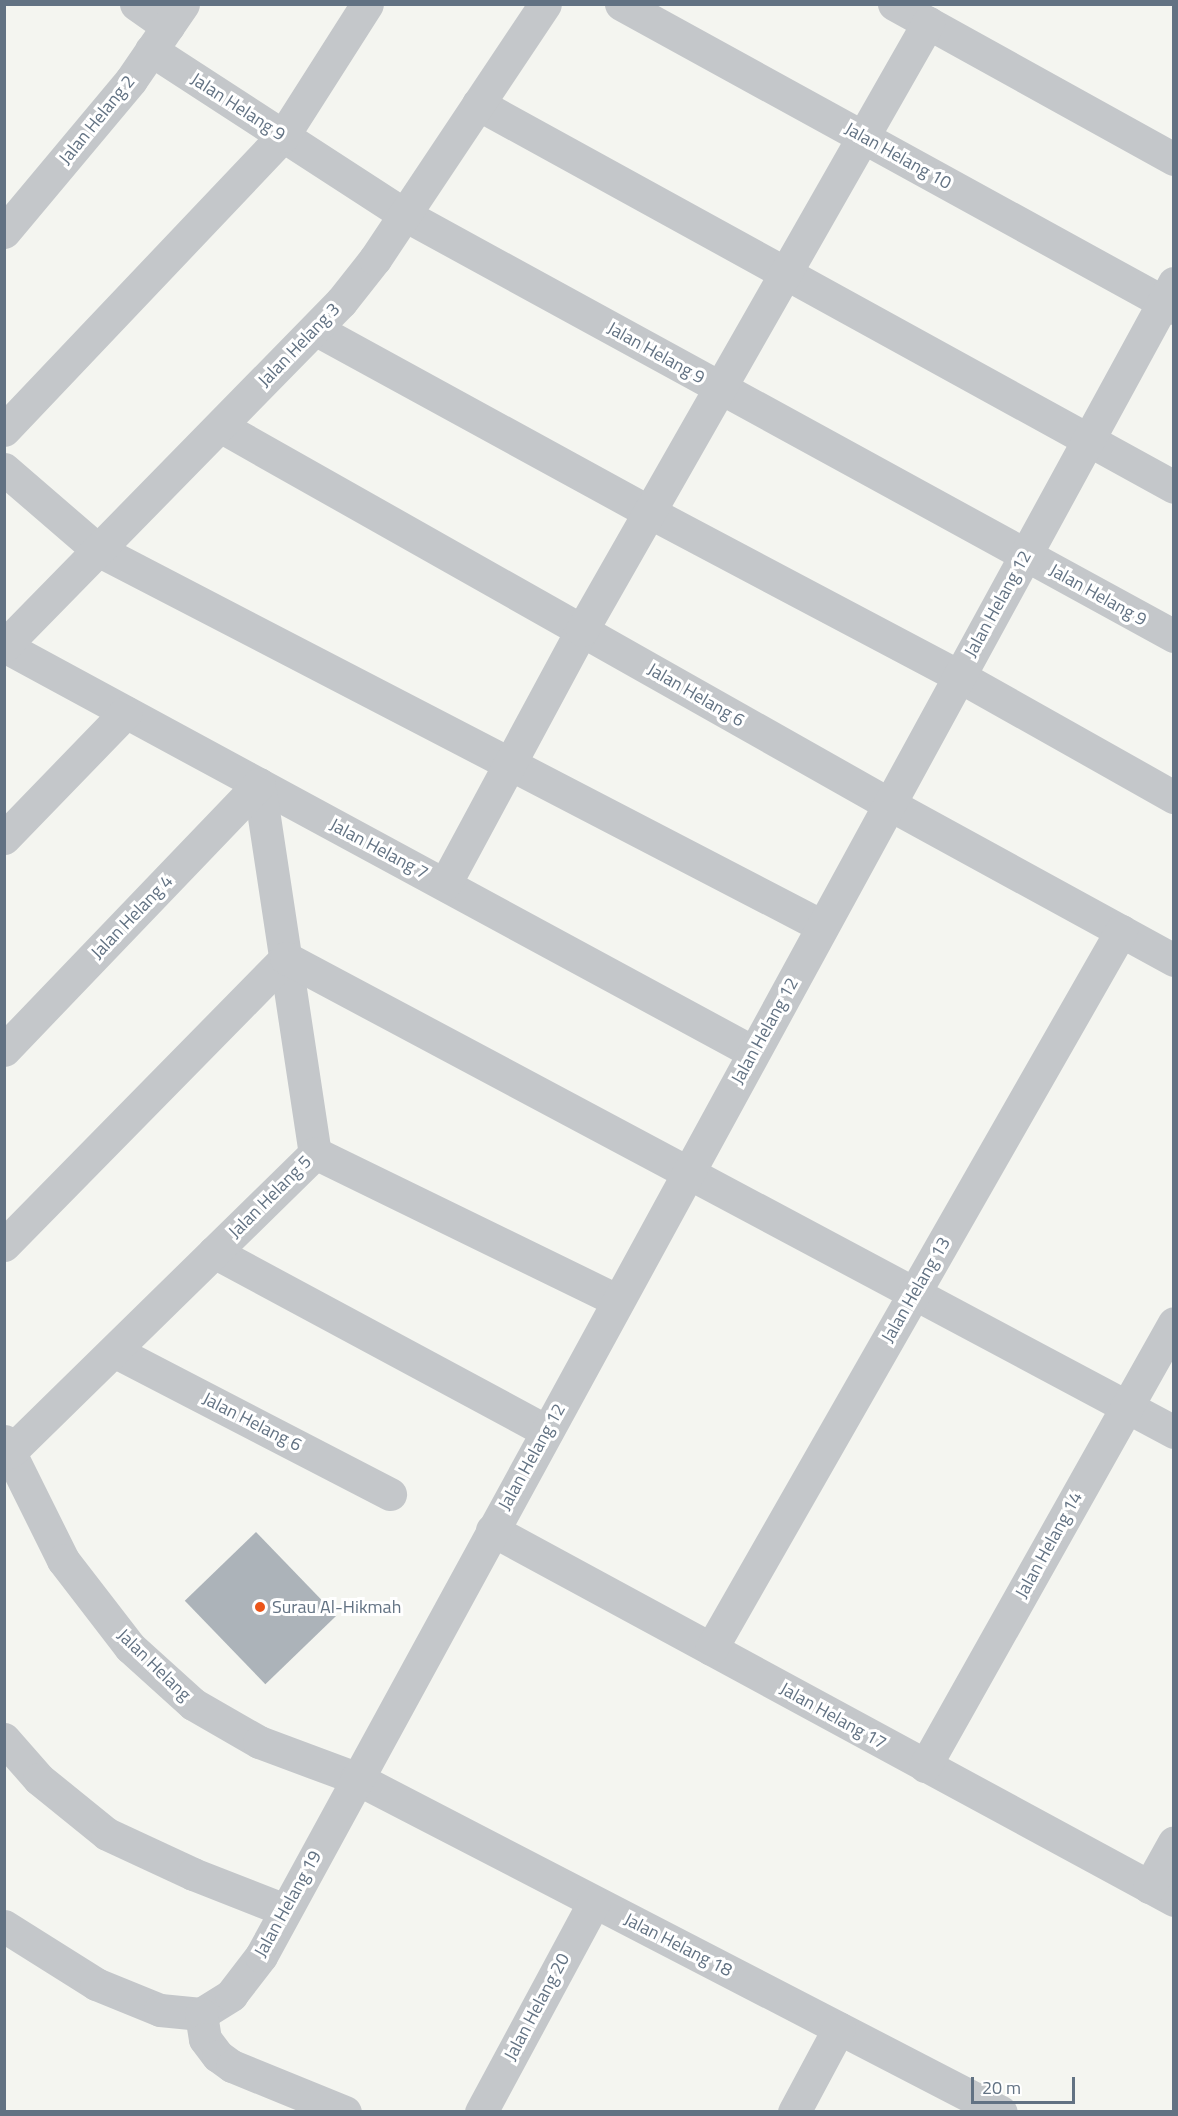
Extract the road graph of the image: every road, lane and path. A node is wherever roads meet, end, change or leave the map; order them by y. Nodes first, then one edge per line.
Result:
1 (136, 4) edge
2 (367, 4) edge
3 (545, 4) edge
4 (621, 4) edge
5 (894, 4) edge
6 (928, 23) junction
7 (167, 27) edge
8 (478, 104) junction
9 (283, 136) junction
10 (863, 137) junction
11 (1173, 159) edge
12 (405, 215) junction
13 (4, 232) edge
14 (785, 274) junction
15 (1170, 298) edge
16 (315, 329) junction
17 (719, 387) junction
18 (220, 426) junction
19 (4, 430) edge
20 (1087, 440) junction
21 (4, 470) edge
22 (1173, 487) edge
23 (648, 512) junction
24 (98, 550) junction
25 (1025, 555) junction
26 (582, 630) junction
27 (1173, 636) edge
28 (4, 646) edge
29 (958, 676) junction
30 (126, 712) junction
31 (510, 763) junction
32 (259, 784) junction
33 (1173, 797) edge
34 (889, 804) junction
35 (4, 838) edge
36 (445, 885) junction
37 (822, 926) junction
38 (1121, 931) junction
39 (286, 958) junction
40 (1173, 960) edge
41 (4, 1050) edge
42 (753, 1052) junction
43 (315, 1153) junction
44 (688, 1173) junction
45 (4, 1245) edge
46 (214, 1252) junction
47 (914, 1294) junction
48 (618, 1302) junction
49 (1173, 1323) edge
50 (114, 1351) junction
51 (1127, 1407) junction
52 (547, 1431) junction
53 (1173, 1432) edge
54 (10, 1463) edge
55 (390, 1494) dead end
56 (492, 1530) junction
57 (711, 1649) junction
58 (4, 1739) edge
59 (925, 1766) junction
60 (356, 1779) junction
61 (1173, 1842) edge
62 (1161, 1894) edge
63 (594, 1902) junction
64 (285, 1910) junction
65 (4, 1926) edge
66 (201, 2014) junction
67 (839, 2028) junction
68 (345, 2112) edge
69 (481, 2112) edge
70 (794, 2112) edge
71 (1001, 2112) edge

1 - 7 street, Jalan Helang 9
2 - 9 street
3 - 8 street, Jalan Helang 3
4 - 10 street, Jalan Helang 10
5 - 6 street
6 - 10 street
6 - 11 street
7 - 9 street, Jalan Helang 9
7 - 13 street, Jalan Helang 2
8 - 12 street, Jalan Helang 3
8 - 14 street
9 - 12 street, Jalan Helang 9
9 - 19 street
10 - 14 street
10 - 15 street, Jalan Helang 10
12 - 16 street, Jalan Helang 3
12 - 17 street, Jalan Helang 9
14 - 17 street
14 - 20 street
15 - 20 street, Jalan Helang 12
16 - 18 street, Jalan Helang 3
16 - 23 street
17 - 23 street
17 - 25 street, Jalan Helang 9
18 - 24 street, Jalan Helang 3
18 - 26 street, Jalan Helang 6
20 - 22 street
20 - 25 street, Jalan Helang 12
21 - 24 street
23 - 26 street
23 - 29 street
24 - 28 street, Jalan Helang 3
24 - 31 street
25 - 27 street, Jalan Helang 9
25 - 29 street, Jalan Helang 12
26 - 31 street
26 - 34 street, Jalan Helang 6
28 - 30 street, Jalan Helang 7
29 - 33 street
29 - 34 street, Jalan Helang 12
30 - 32 street, Jalan Helang 7
30 - 35 street
31 - 36 street
31 - 37 street
32 - 36 street, Jalan Helang 7
32 - 39 street
32 - 41 street, Jalan Helang 4
34 - 37 street, Jalan Helang 12
34 - 38 street, Jalan Helang 6
36 - 42 street, Jalan Helang 7
37 - 42 street, Jalan Helang 12
38 - 40 street, Jalan Helang 6
38 - 47 street, Jalan Helang 13
39 - 43 street
39 - 44 street
39 - 45 street
42 - 44 street, Jalan Helang 12
43 - 46 street, Jalan Helang 5
43 - 48 street, Jalan Helang 5
44 - 47 street
44 - 48 street, Jalan Helang 12
46 - 50 street, Jalan Helang 5
46 - 52 street
47 - 51 street
47 - 57 street, Jalan Helang 13
48 - 52 street, Jalan Helang 12
49 - 51 street, Jalan Helang 14
50 - 54 street, Jalan Helang 5
50 - 55 street, Jalan Helang 6
51 - 53 street
51 - 59 street, Jalan Helang 14
52 - 56 street, Jalan Helang 12
54 - 60 street, Jalan Helang
56 - 57 street, Jalan Helang 17
56 - 60 street, Jalan Helang 12
57 - 59 street, Jalan Helang 17
58 - 64 street
59 - 62 street, Jalan Helang 17
60 - 63 street, Jalan Helang 18
60 - 64 street, Jalan Helang 19
61 - 62 street
63 - 67 street, Jalan Helang 18
63 - 69 street, Jalan Helang 20
64 - 66 street, Jalan Helang 19
65 - 66 street
66 - 68 street
67 - 70 street
67 - 71 street, Jalan Helang 18

